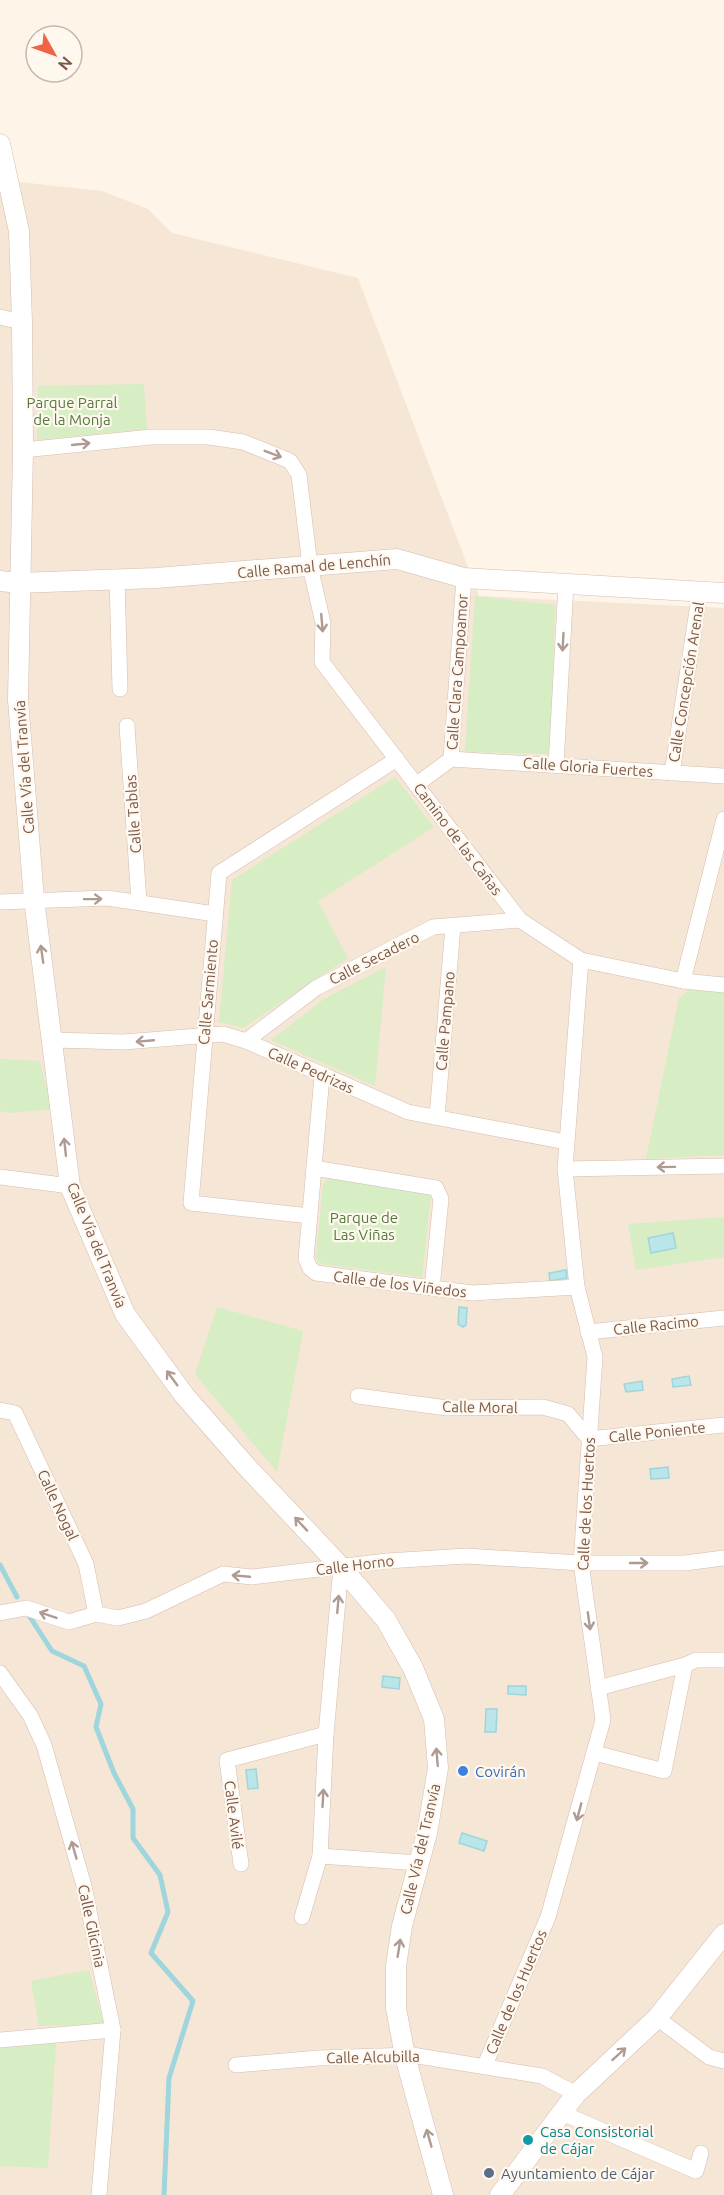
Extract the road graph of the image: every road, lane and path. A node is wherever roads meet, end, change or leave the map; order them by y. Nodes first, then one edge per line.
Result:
1 (0, 144) edge
2 (0, 317) edge
3 (22, 322) junction
4 (22, 450) junction
5 (310, 566) junction
6 (464, 578) junction
7 (117, 579) junction
8 (9, 582) edge
9 (566, 584) junction
10 (699, 591) junction
11 (724, 592) edge
12 (120, 689) dead end
13 (127, 726) dead end
14 (397, 759) junction
15 (451, 759) junction
16 (556, 765) junction
17 (672, 772) junction
18 (724, 776) edge
19 (416, 785) junction
20 (724, 819) edge
21 (717, 876) edge
22 (34, 899) junction
23 (0, 902) edge
24 (139, 902) junction
25 (215, 914) junction
26 (520, 920) junction
27 (453, 926) junction
28 (580, 960) junction
29 (683, 981) junction
30 (724, 985) edge
31 (203, 1036) junction
32 (53, 1040) junction
33 (246, 1041) junction
34 (322, 1076) junction
35 (437, 1117) junction
36 (566, 1142) junction
37 (724, 1166) edge
38 (314, 1168) junction
39 (565, 1169) junction
40 (0, 1176) edge
41 (70, 1186) junction
42 (310, 1216) junction
43 (578, 1287) junction
44 (432, 1288) junction
45 (724, 1318) edge
46 (588, 1332) junction
47 (358, 1396) dead end
48 (0, 1410) edge
49 (724, 1425) edge
50 (590, 1439) junction
51 (724, 1558) edge
52 (581, 1563) junction
53 (341, 1567) junction
54 (0, 1613) edge
55 (96, 1614) junction
56 (724, 1660) edge
57 (686, 1665) junction
58 (0, 1673) edge
59 (598, 1688) junction
60 (326, 1734) junction
61 (595, 1753) junction
62 (320, 1856) junction
63 (419, 1863) junction
64 (241, 1864) dead end
65 (302, 1917) dead end
66 (724, 1934) edge
67 (657, 2018) junction
68 (113, 2030) junction
69 (0, 2040) edge
70 (405, 2056) junction
71 (724, 2061) edge
72 (236, 2065) dead end
73 (485, 2065) junction
74 (576, 2094) junction
75 (562, 2113) junction
76 (701, 2153) dead end
77 (99, 2195) edge
78 (443, 2195) edge
79 (501, 2195) edge

1 - 3 street, Calle Vía del Tranvía
2 - 3 street
3 - 4 street, Calle Vía del Tranvía
4 -> 5 street, Camino de las Cañas
4 - 8 street, Calle Vía del Tranvía
5 - 6 street, Calle Ramal de Lenchín
5 - 7 street, Calle Ramal de Lenchín
5 -> 14 street, Camino de las Cañas
6 - 9 street, Calle Ramal de Lenchín
6 - 15 street, Calle Clara Campoamor
7 - 8 street, Calle Ramal de Lenchín
7 - 12 street
8 - 22 street, Calle Vía del Tranvía
9 - 10 street, Calle Ramal de Lenchín
9 -> 16 street
10 - 11 street, Calle Ramal de Lenchín
10 - 17 street, Calle Concepción Arenal
13 - 24 street, Calle Tablas
14 - 19 street, Camino de las Cañas
14 - 25 street, Calle Sarmiento
15 - 16 street, Calle Gloria Fuertes
15 - 19 street, Calle Clara Campoamor
16 - 17 street, Calle Gloria Fuertes
17 - 18 street, Calle Gloria Fuertes
19 - 26 street, Camino de las Cañas
20 - 21 street
21 - 29 street
22 - 23 street
22 -> 24 street
32 -> 22 street, Calle Vía del Tranvía
24 - 25 street
25 - 31 street, Calle Sarmiento
26 - 27 street, Calle Secadero
26 - 28 street, Camino de las Cañas
27 - 33 street, Calle Secadero
27 - 35 street, Calle Pampano
28 - 29 street, Camino de las Cañas
28 - 36 street, Calle de los Huertos
29 - 30 street, Camino de las Cañas
31 -> 32 street, Calle Pedrizas
31 - 33 street, Calle Pedrizas
31 - 42 street, Calle Sarmiento
41 -> 32 street, Calle Vía del Tranvía
33 - 34 street, Calle Pedrizas
34 - 35 street, Calle Pedrizas
34 - 38 street, Calle de los Viñedos
35 - 36 street, Calle Pedrizas
36 - 39 street, Calle de los Huertos
37 -> 39 street
38 - 42 street, Calle de los Viñedos
38 - 44 street
39 - 43 street, Calle de los Huertos
40 - 41 street
53 -> 41 street, Calle Vía del Tranvía
42 - 44 street, Calle de los Viñedos
43 - 44 street, Calle de los Viñedos
43 - 46 street, Calle de los Huertos
45 - 46 street, Calle Racimo
46 - 50 street, Calle de los Huertos
47 - 50 street, Calle Moral
48 - 55 street, Calle Nogal
49 - 50 street, Calle Poniente
50 - 52 street, Calle de los Huertos
52 -> 51 street, Calle Horno
52 - 53 street, Calle Horno
52 -> 59 street, Calle de los Huertos
53 -> 55 street, Calle Horno
60 -> 53 street
63 -> 53 street, Calle Vía del Tranvía
55 -> 54 street, Calle Horno
56 - 57 street
57 - 59 street
57 - 61 street
68 -> 58 street, Calle Glicinia
59 - 61 street, Calle de los Huertos
62 -> 60 street
60 - 64 street, Calle Avilé
61 -> 73 street, Calle de los Huertos
62 - 63 street
62 - 65 street
70 -> 63 street, Calle Vía del Tranvía
66 - 67 street
67 - 71 street
74 -> 67 street
68 - 69 street
68 - 77 street, Calle Glicinia
70 - 72 street, Calle Alcubilla
70 - 73 street, Calle Alcubilla
78 -> 70 street, Calle Vía del Tranvía
73 - 74 street, Calle Alcubilla
74 - 75 street
75 - 76 street
75 - 79 street

